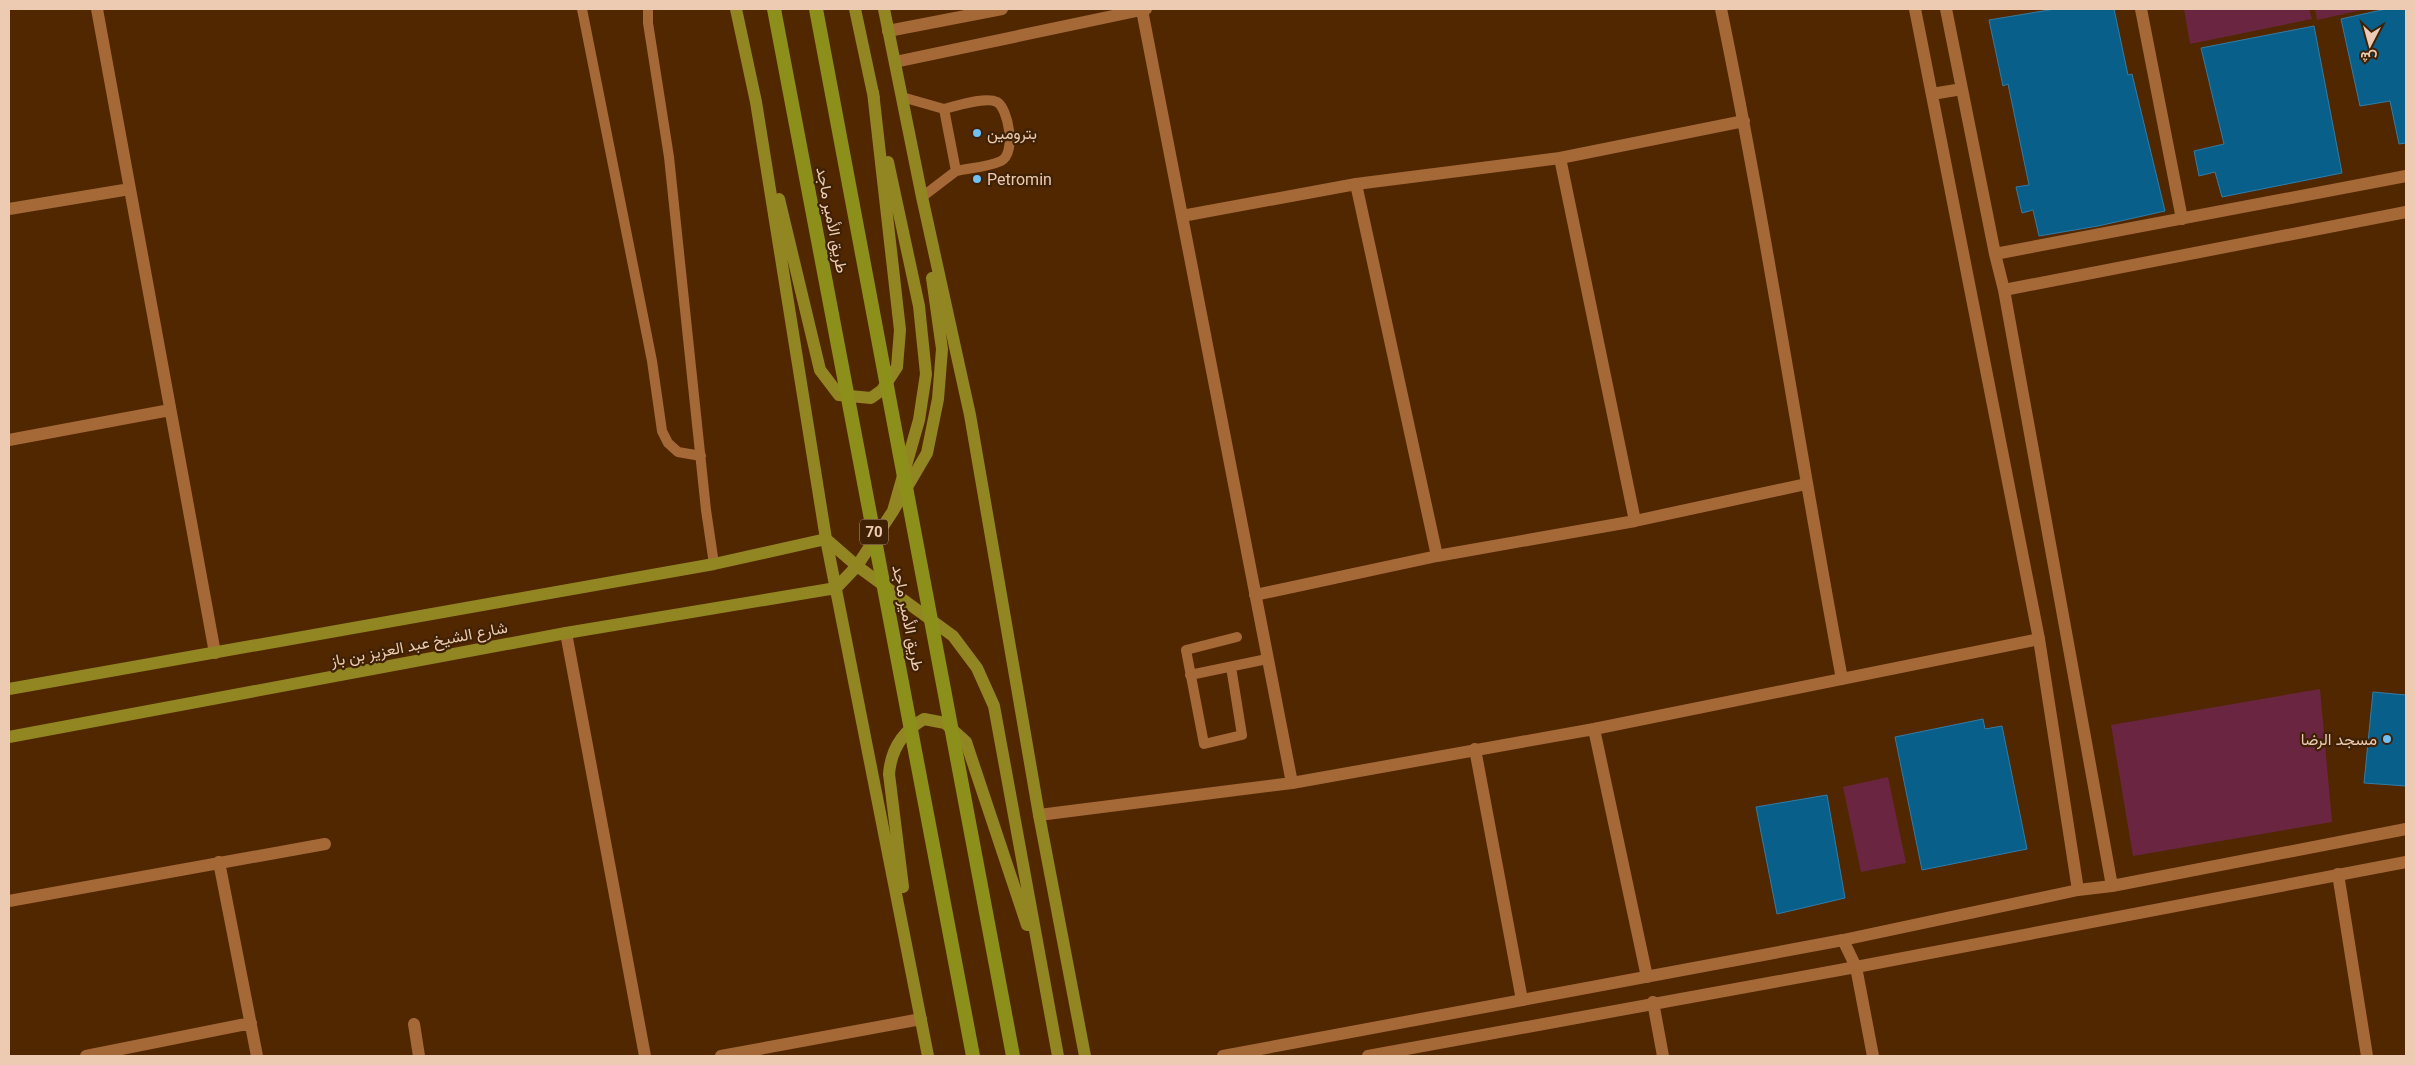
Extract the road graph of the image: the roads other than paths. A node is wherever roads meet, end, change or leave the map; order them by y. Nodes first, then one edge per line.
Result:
1 (97, 9) edge
2 (582, 9) edge
3 (648, 9) edge
4 (736, 9) edge
5 (774, 9) edge
6 (816, 9) edge
7 (855, 9) edge
8 (884, 9) edge
9 (1002, 9) edge
10 (1144, 9) edge
11 (1721, 9) edge
12 (1915, 9) edge
13 (1946, 9) edge
14 (2141, 9) edge
15 (888, 31) junction
16 (895, 62) junction
17 (1962, 88) junction
18 (873, 92) junction
19 (1932, 94) junction
20 (902, 97) junction
21 (756, 102) junction
22 (944, 109) junction
23 (1744, 121) junction
24 (1560, 158) junction
25 (956, 170) junction
26 (2406, 176) edge
27 (1356, 184) junction
28 (130, 189) junction
29 (922, 197) junction
30 (9, 209) edge
31 (2406, 212) edge
32 (1182, 216) junction
33 (2182, 219) junction
34 (1995, 254) junction
35 (2004, 290) junction
36 (170, 410) junction
37 (9, 440) edge
38 (700, 456) junction
39 (1806, 484) junction
40 (893, 511) junction
41 (1635, 521) junction
42 (826, 539) junction
43 (1437, 556) junction
44 (714, 564) junction
45 (857, 566) junction
46 (836, 588) junction
47 (1255, 595) junction
48 (566, 633) junction
49 (1237, 638) dead end
50 (2039, 639) junction
51 (215, 653) junction
52 (1268, 659) junction
53 (1231, 667) junction
54 (1190, 675) junction
55 (1842, 679) junction
56 (9, 688) edge
57 (1594, 729) junction
58 (9, 737) edge
59 (1475, 748) junction
60 (1292, 783) junction
61 (1040, 815) junction
62 (2406, 829) edge
63 (325, 844) dead end
64 (219, 862) junction
65 (2406, 862) edge
66 (2338, 874) junction
67 (2112, 886) junction
68 (2078, 890) junction
69 (9, 902) edge
70 (1843, 940) junction
71 (1856, 967) junction
72 (1042, 970) junction
73 (1647, 977) junction
74 (916, 995) junction
75 (1522, 1000) junction
76 (1653, 1002) junction
77 (921, 1019) junction
78 (251, 1023) junction
79 (414, 1024) dead end
80 (86, 1056) edge
81 (257, 1056) edge
82 (419, 1056) edge
83 (645, 1056) edge
84 (721, 1056) edge
85 (928, 1056) edge
86 (973, 1056) edge
87 (1013, 1056) edge
88 (1058, 1056) edge
89 (1085, 1056) edge
90 (1224, 1056) edge
91 (1368, 1056) edge
92 (1663, 1056) edge
93 (1873, 1056) edge
94 (2367, 1056) edge

1 - 28 street
2 - 38 lane
3 - 38 lane
4 - 21 main road
5 - 86 highway, طريق الأمير ماجد / 70
6 - 87 highway, طريق الأمير ماجد / 70
7 - 18 main road
8 - 15 main road
9 - 15 street
10 - 16 street
10 - 32 street
11 - 23 street
12 - 19 street
13 - 17 street
14 - 33 street
15 - 16 main road
16 - 20 main road
17 - 19 street
17 - 34 street
18 - 21 main road
18 - 40 main road
19 - 50 street
20 - 22 lane
20 - 29 main road
21 - 42 main road
22 - 25 lane
22 - 25 lane
23 - 24 street
23 - 39 street
24 - 27 street
24 - 41 street
25 - 29 lane
26 - 33 street
27 - 32 street
27 - 43 street
28 - 30 street
28 - 36 street
29 - 40 main road
29 - 61 main road
31 - 35 street
32 - 47 street
33 - 34 street
34 - 35 street
35 - 67 street
36 - 37 street
36 - 51 street
38 - 44 lane
39 - 41 street
39 - 55 street
40 - 45 main road
41 - 43 street
42 - 44 main road, شارع الشيخ عبد العزيز بن باز
42 - 45 main road
42 - 46 main road
43 - 47 street
44 - 51 main road, شارع الشيخ عبد العزيز بن باز
45 - 46 main road
45 - 72 main road
46 - 48 main road, شارع الشيخ عبد العزيز بن باز
46 - 74 main road
47 - 52 street
48 - 58 main road, شارع الشيخ عبد العزيز بن باز
48 - 83 street
49 - 54 lane
50 - 55 street
50 - 68 street
51 - 56 main road, شارع الشيخ عبد العزيز بن باز
52 - 53 lane
52 - 60 street
53 - 54 lane
53 - 54 lane
55 - 57 street
57 - 59 street
57 - 73 street
59 - 60 street
59 - 75 street
60 - 61 street
61 - 89 main road
62 - 67 street
63 - 64 street
64 - 69 street
64 - 78 street
65 - 66 street
66 - 71 street
66 - 94 street
67 - 68 street
68 - 70 street
70 - 71 street
70 - 73 street
71 - 76 street
71 - 93 street
72 - 74 main road
72 - 88 main road
73 - 75 street
74 - 77 main road
75 - 90 street
76 - 91 street
76 - 92 street
77 - 84 street
77 - 85 main road
78 - 80 street
78 - 81 street
79 - 82 street

